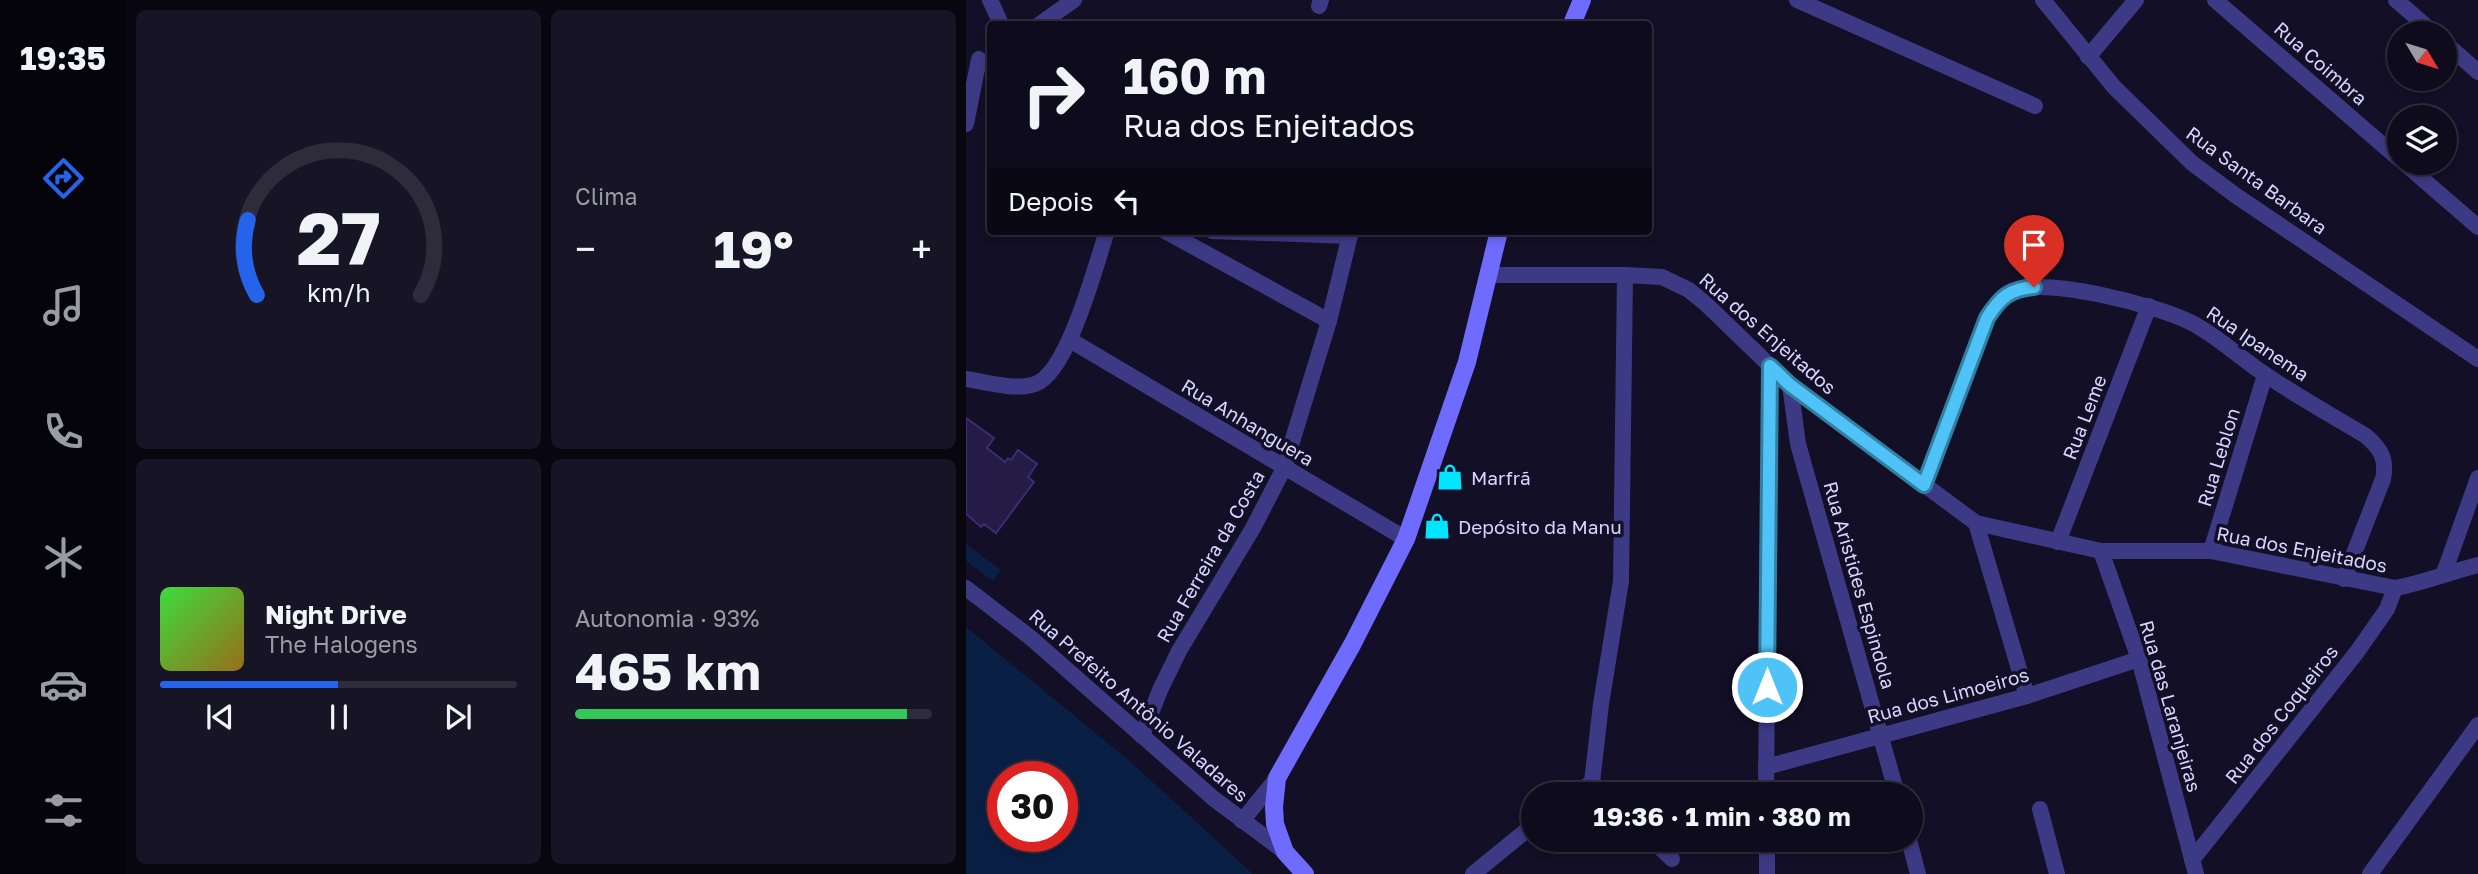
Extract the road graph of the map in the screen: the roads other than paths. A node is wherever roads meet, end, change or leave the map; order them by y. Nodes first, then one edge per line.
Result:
1 (990, 0) edge
2 (1074, 0) edge
3 (1582, 0) edge
4 (1797, 0) edge
5 (2043, 0) edge
6 (2136, 0) edge
7 (2214, 0) edge
8 (2396, 0) edge
9 (1000, 21) edge
10 (1044, 21) edge
11 (1573, 21) edge
12 (2420, 21) edge
13 (2457, 54) edge
14 (2088, 57) junction
15 (979, 58) edge
16 (2478, 72) edge
17 (2035, 106) dead end
18 (966, 124) edge
19 (2387, 149) edge
20 (2418, 175) edge
21 (2478, 227) edge
22 (1106, 235) edge
23 (1172, 235) edge
24 (1351, 235) edge
25 (1498, 235) edge
26 (1489, 275) junction
27 (1625, 275) junction
28 (2149, 306) junction
29 (1329, 321) junction
30 (1070, 340) junction
31 (2478, 359) edge
32 (1770, 366) junction
33 (2265, 375) junction
34 (966, 379) edge
35 (1790, 385) junction
36 (1284, 468) junction
37 (2478, 478) edge
38 (1924, 485) junction
39 (1976, 523) junction
40 (1406, 540) junction
41 (2058, 542) junction
42 (2101, 551) junction
43 (2211, 551) junction
44 (2478, 565) edge
45 (2444, 573) junction
46 (2344, 579) junction
47 (966, 588) edge
48 (2395, 588) junction
49 (2138, 659) junction
50 (2027, 696) junction
51 (2478, 725) edge
52 (1881, 735) junction
53 (1142, 736) junction
54 (1766, 767) junction
55 (1277, 778) junction
56 (1592, 782) edge
57 (1766, 782) edge
58 (1894, 782) edge
59 (2040, 809) dead end
60 (1242, 821) junction
61 (1521, 836) edge
62 (1285, 852) junction
63 (1665, 852) edge
64 (1767, 852) edge
65 (1912, 852) edge
66 (1672, 859) dead end
67 (2194, 867) edge
68 (1481, 871) edge
69 (1306, 874) edge
70 (1767, 874) edge
71 (1918, 874) edge
72 (2057, 874) edge
73 (2370, 874) edge

1 - 9 street
2 - 10 street
3 - 11 street
4 - 17 street
5 - 14 street, Rua Santa Barbara
6 - 14 street
7 - 19 street, Rua Coimbra
8 - 12 street
13 - 16 street
14 - 31 street, Rua Santa Barbara
15 - 18 street
20 - 21 street
22 - 30 street
23 - 29 street
24 - 29 street, Rua Ferreira da Costa
25 - 26 street
26 - 27 street, Rua dos Enjeitados
26 - 40 street
27 - 32 street, Rua dos Enjeitados
27 - 56 street
28 - 33 street, Rua Ipanema
28 - 38 street, Rua Ipanema
28 - 41 street, Rua Leme
29 - 36 street, Rua Ferreira da Costa
30 - 34 street
30 - 36 street, Rua Anhanguera
32 - 35 street, Rua dos Enjeitados
32 - 54 street
33 - 43 street, Rua Leblon
33 - 46 street, Rua Ipanema
35 - 38 street, Rua dos Enjeitados
35 - 52 street, Rua Aristides Espindola
36 - 40 street, Rua Anhanguera
36 - 53 street, Rua Ferreira da Costa
37 - 45 street
38 - 39 street, Rua dos Enjeitados
39 - 41 street, Rua dos Enjeitados
39 - 50 street
40 - 55 street
41 - 42 street, Rua dos Enjeitados
42 - 43 street, Rua dos Enjeitados
42 - 49 street, Rua das Laranjeiras
43 - 46 street, Rua dos Enjeitados
44 - 45 street, Rua dos Enjeitados
45 - 48 street, Rua dos Enjeitados
46 - 48 street, Rua dos Enjeitados
47 - 53 street, Rua Prefeito Antônio Valadares
48 - 67 street, Rua dos Coqueiros
49 - 50 street, Rua dos Limoeiros
49 - 67 street, Rua das Laranjeiras
50 - 52 street, Rua dos Limoeiros
51 - 73 street
52 - 54 street, Rua dos Limoeiros
52 - 58 street, Rua Aristides Espindola
53 - 60 street, Rua Prefeito Antônio Valadares
54 - 57 street
55 - 60 street
55 - 62 street
59 - 72 street
60 - 62 street, Rua Prefeito Antônio Valadares
61 - 68 street
62 - 69 street
63 - 66 street
64 - 70 street
65 - 71 street

